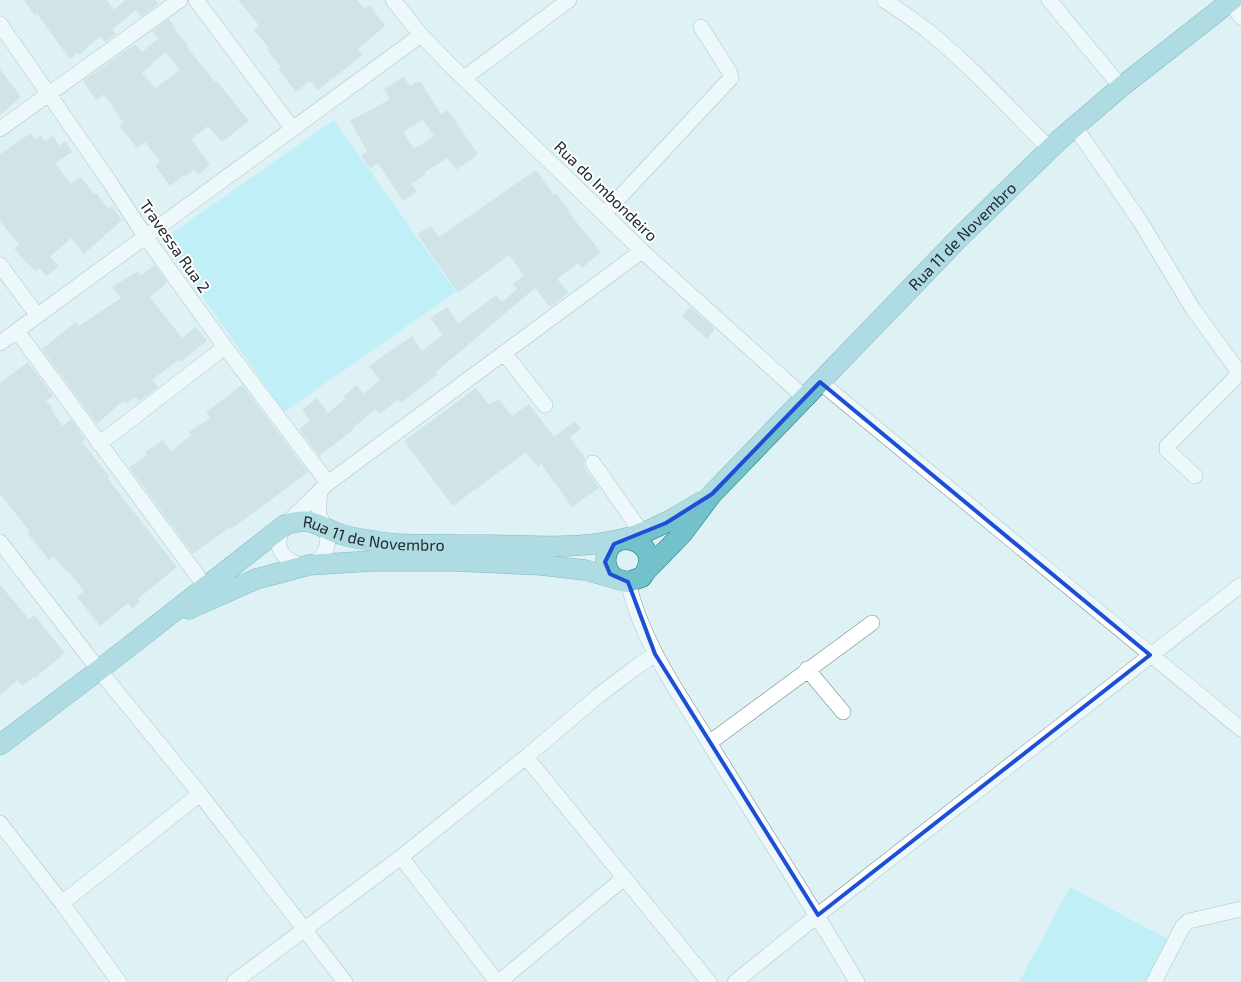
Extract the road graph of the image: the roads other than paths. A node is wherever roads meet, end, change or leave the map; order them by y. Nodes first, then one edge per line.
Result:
1 (180, 0) edge
2 (196, 0) edge
3 (392, 0) edge
4 (569, 0) edge
5 (884, 0) edge
6 (1049, 0) edge
7 (1232, 5) edge
8 (0, 24) edge
9 (701, 27) dead end
10 (421, 35) junction
11 (464, 78) junction
12 (1121, 87) junction
13 (49, 94) junction
14 (1075, 127) junction
15 (292, 128) junction
16 (0, 129) edge
17 (1050, 149) junction
18 (604, 214) junction
19 (145, 236) junction
20 (642, 251) junction
21 (0, 265) edge
22 (37, 315) junction
23 (16, 330) junction
24 (0, 342) edge
25 (225, 347) junction
26 (504, 353) junction
27 (1240, 374) edge
28 (820, 382) junction
29 (805, 398) junction
30 (545, 405) dead end
31 (99, 444) junction
32 (593, 463) dead end
33 (1195, 476) dead end
34 (324, 488) junction
35 (712, 494) junction
36 (285, 524) junction
37 (326, 528) junction
38 (642, 533) junction
39 (620, 540) junction
40 (0, 542) edge
41 (309, 565) junction
42 (646, 571) junction
43 (622, 581) junction
44 (1241, 585) edge
45 (205, 586) junction
46 (162, 621) junction
47 (872, 622) dead end
48 (656, 654) junction
49 (1150, 655) junction
50 (807, 669) junction
51 (99, 670) junction
52 (844, 712) dead end
53 (1241, 729) edge
54 (709, 743) junction
55 (0, 745) edge
56 (526, 757) junction
57 (200, 794) junction
58 (0, 823) edge
59 (401, 857) junction
60 (624, 878) junction
61 (62, 903) junction
62 (1241, 909) edge
63 (818, 915) junction
64 (305, 929) junction
65 (119, 982) edge
66 (234, 982) edge
67 (345, 982) edge
68 (498, 982) edge
69 (710, 982) edge
70 (735, 982) edge
71 (857, 982) edge
72 (1154, 982) edge

1 - 13 street
2 - 15 street
3 - 10 street, Rua do Imbondeiro
4 - 11 street
5 - 17 street
6 - 12 street
7 - 12 main road, Rua 11 de Novembro
8 - 13 street, Travessa Rua 2
9 - 18 street
10 - 11 street, Rua do Imbondeiro
10 - 15 street
11 - 18 street, Rua do Imbondeiro
12 - 14 main road, Rua 11 de Novembro
13 - 16 street
13 - 19 street, Travessa Rua 2
14 - 17 main road, Rua 11 de Novembro
14 - 27 street
15 - 19 street
17 - 28 main road, Rua 11 de Novembro
18 - 20 street, Rua do Imbondeiro
19 - 22 street
19 - 25 street, Travessa Rua 2
20 - 26 street
20 - 29 street, Rua do Imbondeiro
21 - 22 street
22 - 23 street
23 - 24 street
23 - 31 street
25 - 31 street
25 - 34 street, Travessa Rua 2
26 - 30 street
26 - 34 street
27 - 33 street
28 - 29 main road, Rua 11 de Novembro
28 - 49 street
29 - 35 main road, Rua 11 de Novembro
31 - 45 street
32 - 38 street
34 - 36 street
34 - 37 street
35 - 38 main road, Rua 11 de Novembro
35 - 42 main road, Rua 11 de Novembro
36 - 37 main road, Rua 11 de Novembro
36 - 41 street
36 - 45 main road, Rua 11 de Novembro
37 - 39 main road, Rua 11 de Novembro
37 - 41 street
38 - 39 main road, Rua 11 de Novembro
39 - 42 main road, Rua 11 de Novembro
39 - 43 main road
40 - 51 street
41 - 43 main road, Rua 11 de Novembro
41 - 46 main road, Rua 11 de Novembro
42 - 43 main road, Rua 11 de Novembro
43 - 48 street
44 - 49 street
45 - 46 main road, Rua 11 de Novembro
46 - 51 main road, Rua 11 de Novembro
47 - 50 street
48 - 54 street
48 - 56 street
49 - 53 street
49 - 63 street
50 - 52 street
50 - 54 street
51 - 55 main road, Rua 11 de Novembro
51 - 57 street
54 - 63 street
56 - 59 street
56 - 60 street
57 - 61 street
57 - 64 street
58 - 61 street
59 - 64 street
59 - 68 street
60 - 68 street
60 - 69 street
61 - 65 street
62 - 72 street
63 - 70 street
63 - 71 street
64 - 66 street
64 - 67 street

